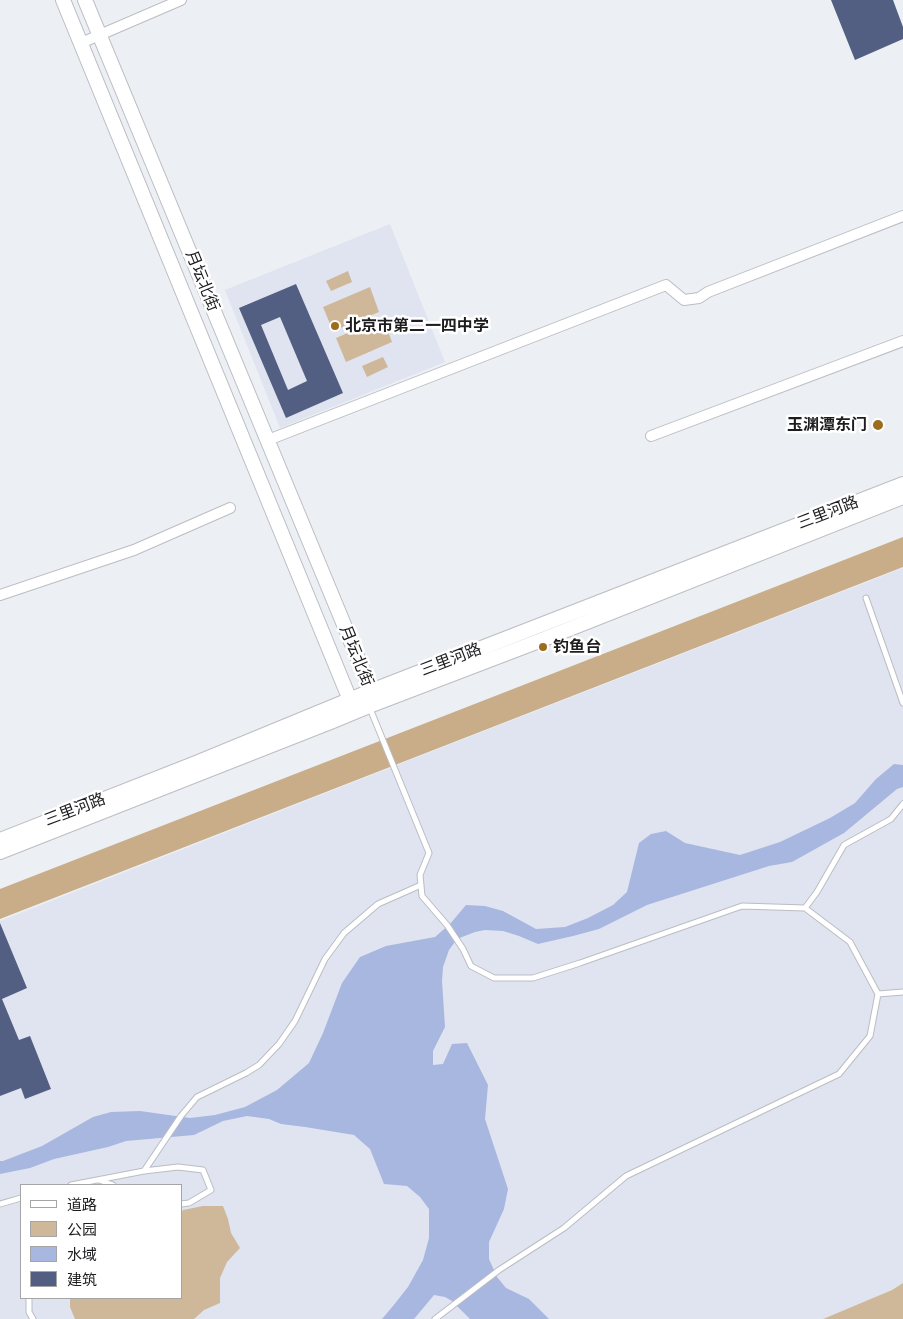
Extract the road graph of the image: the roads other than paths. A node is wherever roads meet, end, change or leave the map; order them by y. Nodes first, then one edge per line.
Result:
1 (62, 0) edge
2 (85, 0) edge
3 (181, 0) edge
4 (100, 35) junction
5 (81, 43) junction
6 (903, 216) edge
7 (903, 341) edge
8 (651, 436) dead end
9 (268, 440) junction
10 (903, 484) edge
11 (903, 497) edge
12 (230, 508) dead end
13 (0, 595) edge
14 (866, 598) dead end
15 (371, 691) junction
16 (350, 700) junction
17 (903, 703) edge
18 (369, 706) junction
19 (903, 804) edge
20 (0, 840) edge
21 (0, 852) edge
22 (421, 886) junction
23 (805, 908) junction
24 (903, 992) edge
25 (878, 994) junction
26 (144, 1171) junction
27 (98, 1180) junction
28 (76, 1184) edge
29 (110, 1184) edge
30 (20, 1198) edge
31 (0, 1204) edge
32 (182, 1204) edge
33 (29, 1299) edge
34 (33, 1319) edge
35 (436, 1319) edge

1 - 5 main road, 月坛北街
2 - 4 main road, 月坛北街
3 - 4 street
4 - 5 street
4 - 9 main road, 月坛北街
5 - 16 main road, 月坛北街
6 - 9 street
7 - 8 street
9 - 15 main road, 月坛北街
10 - 15 main road, 三里河路
11 - 18 main road, 三里河路
12 - 13 street
14 - 17 lane
15 - 16 main road, 三里河路
15 - 18 main road, 月坛北街
16 - 18 main road, 月坛北街
16 - 20 main road, 三里河路
18 - 21 main road, 三里河路
18 - 22 lane
19 - 23 lane
22 - 23 lane
22 - 26 lane
23 - 25 lane
24 - 25 lane
25 - 35 lane
26 - 27 lane
26 - 32 lane
27 - 28 lane
27 - 29 lane
30 - 31 lane
33 - 34 lane

